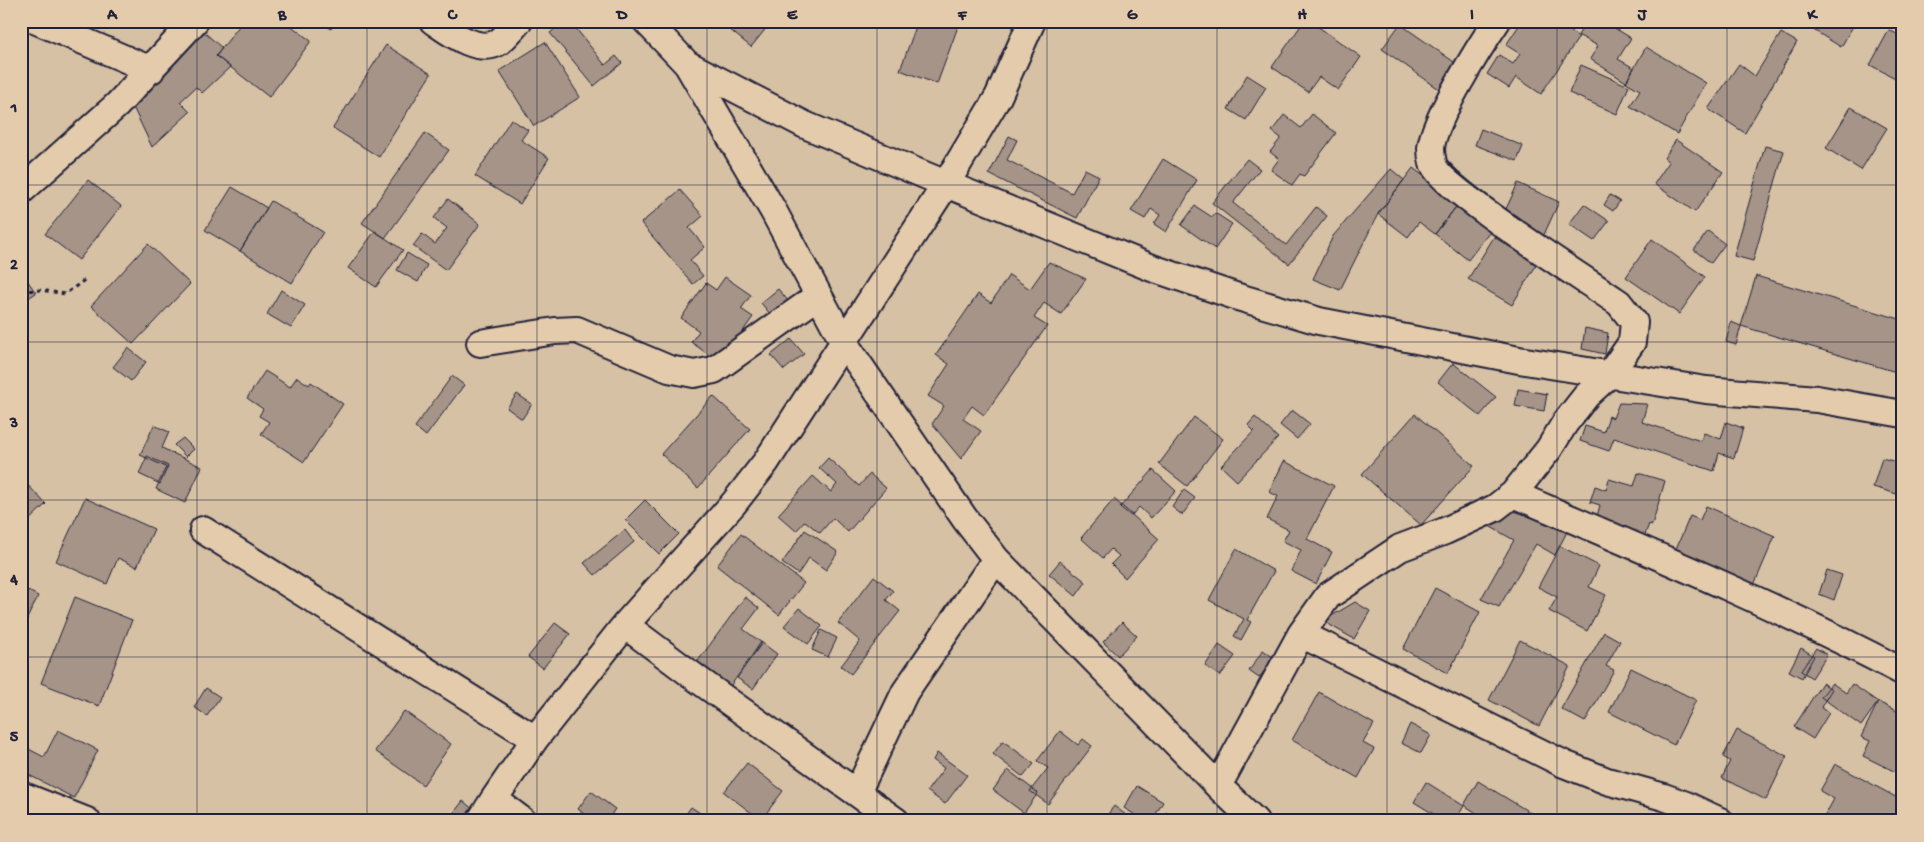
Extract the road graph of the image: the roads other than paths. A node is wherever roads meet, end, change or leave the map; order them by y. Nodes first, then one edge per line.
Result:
1 (37, 21) edge
2 (195, 21) edge
3 (433, 21) edge
4 (519, 21) edge
5 (646, 21) edge
6 (1032, 21) edge
7 (1498, 21) edge
8 (688, 64) junction
9 (151, 70) junction
10 (946, 184) junction
11 (21, 191) edge
12 (818, 296) junction
13 (843, 341) junction
14 (480, 343) dead end
15 (1610, 374) junction
16 (1903, 414) edge
17 (1513, 494) junction
18 (203, 530) dead end
19 (996, 559) junction
20 (625, 625) junction
21 (1301, 634) junction
22 (1903, 672) edge
23 (535, 739) junction
24 (1218, 786) junction
25 (857, 793) junction
26 (21, 795) edge
27 (494, 799) junction
28 (87, 821) edge
29 (480, 821) edge
30 (523, 821) edge
31 (896, 821) edge
32 (1255, 821) edge
33 (1720, 821) edge

1 - 9 street
2 - 9 street
3 - 4 street
5 - 8 street
6 - 10 street
7 - 15 street
8 - 10 street
8 - 12 street
9 - 11 street
10 - 13 street
10 - 15 street
12 - 13 street
12 - 14 street
13 - 19 street
13 - 20 street
15 - 16 street
15 - 17 street
17 - 21 street
17 - 22 street
18 - 23 street
19 - 24 street
19 - 25 street
20 - 23 street
20 - 25 street
21 - 24 street
21 - 33 street
23 - 27 street
24 - 32 street
25 - 31 street
26 - 28 street
27 - 29 street
27 - 30 street

